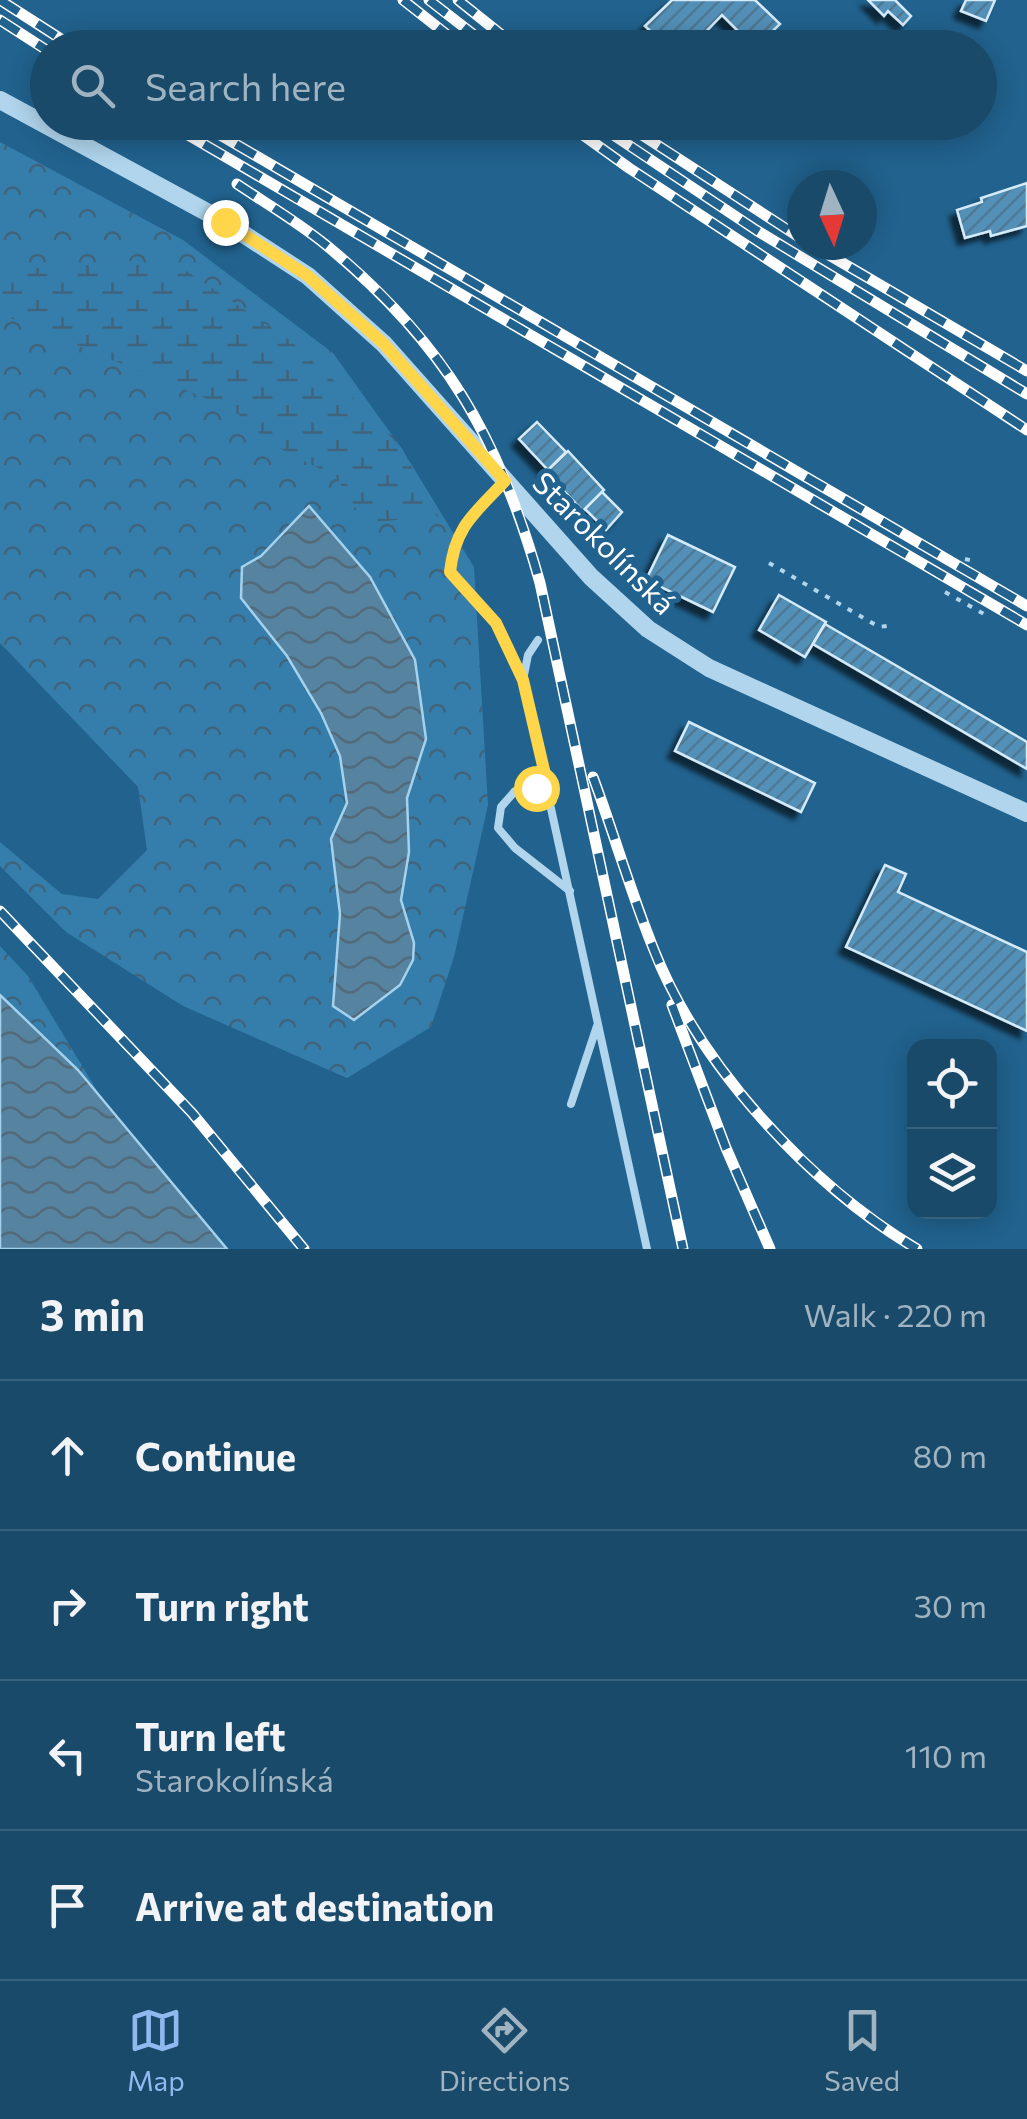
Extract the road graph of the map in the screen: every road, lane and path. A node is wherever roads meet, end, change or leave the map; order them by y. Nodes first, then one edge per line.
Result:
1 (0, 100) edge
2 (30, 116) edge
3 (74, 140) edge
4 (505, 481) junction
5 (965, 559) dead end
6 (974, 562) dead end
7 (769, 563) dead end
8 (945, 592) dead end
9 (984, 614) dead end
10 (893, 625) dead end
11 (538, 640) dead end
12 (523, 680) junction
13 (551, 800) junction
14 (1027, 813) edge
15 (570, 891) junction
16 (598, 1022) junction
17 (571, 1104) dead end
18 (647, 1249) edge

1 - 2 street, Starokolínská
3 - 4 street, Starokolínská
4 - 12 path
4 - 14 street, Starokolínská
5 - 6 path
7 - 10 path
8 - 9 path
11 - 12 lane
12 - 13 lane
13 - 15 lane
13 - 15 lane
15 - 16 lane
16 - 17 lane
16 - 18 lane

